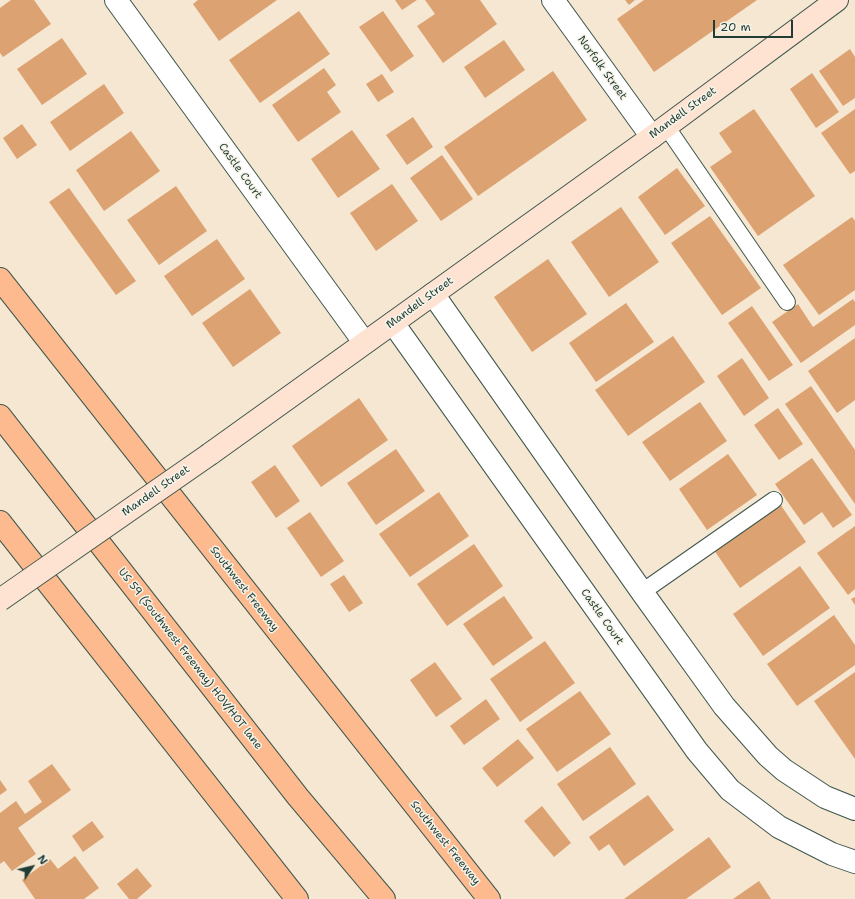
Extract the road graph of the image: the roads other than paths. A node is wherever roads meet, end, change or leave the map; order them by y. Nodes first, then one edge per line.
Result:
1 (116, 0) edge
2 (553, 0) edge
3 (837, 0) edge
4 (659, 132) junction
5 (0, 279) edge
6 (432, 294) junction
7 (787, 302) dead end
8 (393, 322) junction
9 (364, 342) junction
10 (0, 416) edge
11 (774, 500) dead end
12 (0, 522) edge
13 (642, 592) junction
14 (0, 600) edge
15 (855, 809) edge
16 (855, 862) edge
17 (297, 899) edge
18 (384, 899) edge
19 (489, 899) edge

1 - 9 street, Castle Court
2 - 4 street, Norfolk Street
3 - 4 street, Mandell Street
4 - 6 street, Mandell Street
4 - 7 lane
5 - 19 highway, Southwest Freeway
6 - 8 street, Mandell Street
6 - 13 street
8 - 9 street, Mandell Street
8 - 16 street, Castle Court
9 - 14 street, Mandell Street, bridge
10 - 18 highway, US 59 (Southwest Freeway) HOV/HOT lane
11 - 13 lane
12 - 17 highway
13 - 15 street

